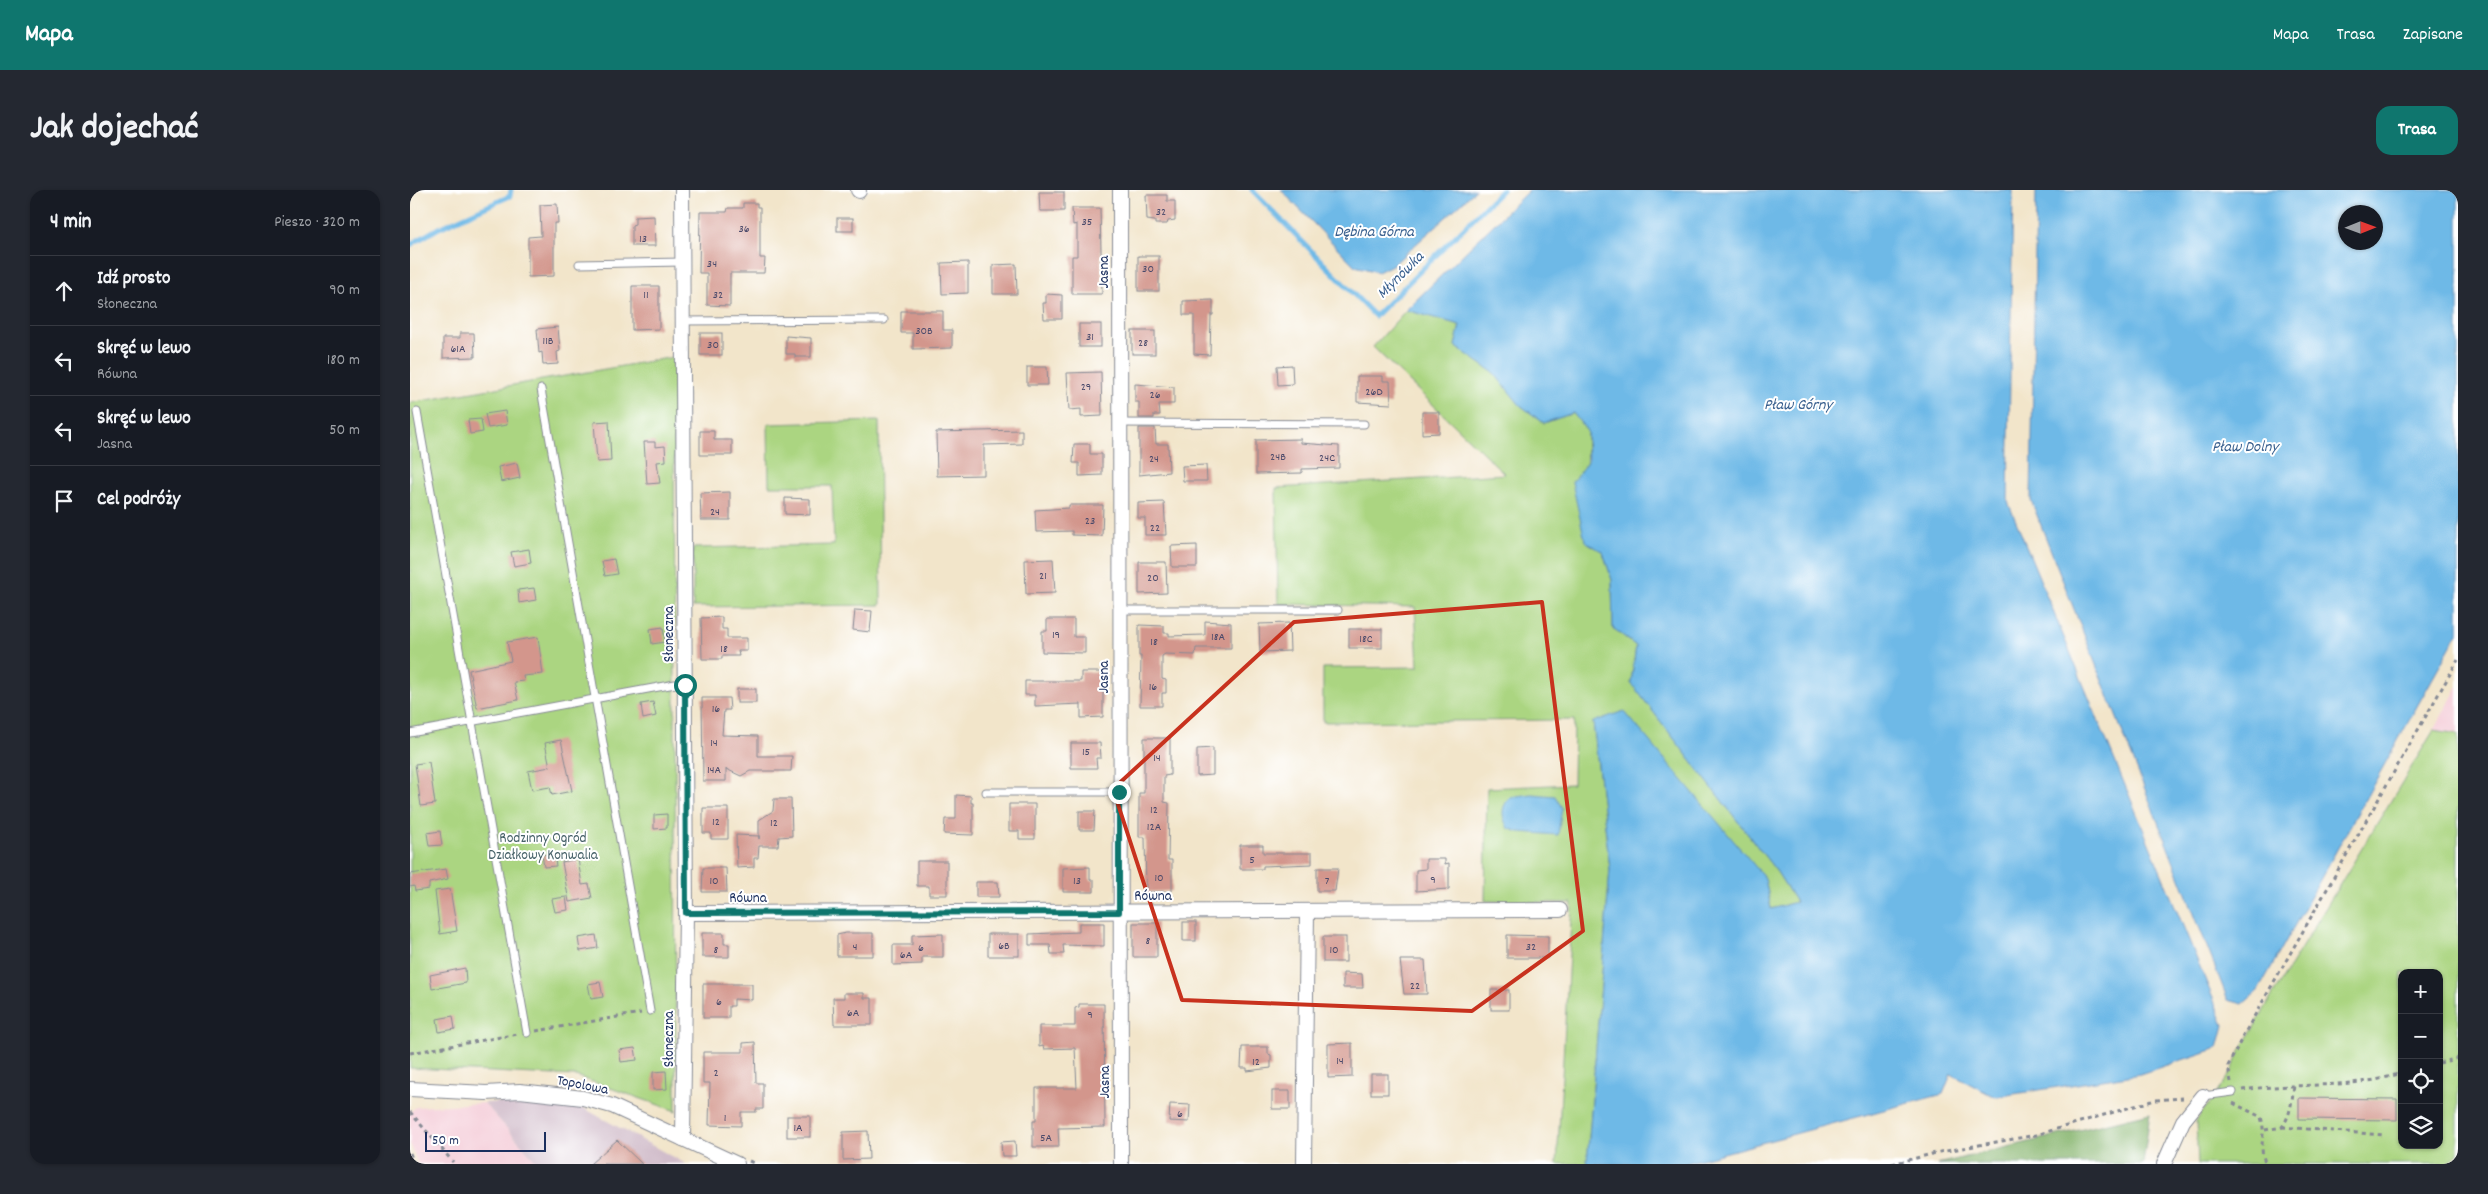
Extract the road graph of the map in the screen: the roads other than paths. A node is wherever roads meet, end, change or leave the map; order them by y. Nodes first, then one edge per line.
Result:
1 (682, 190) edge
2 (1120, 190) edge
3 (682, 262) junction
4 (579, 264) dead end
5 (884, 320) dead end
6 (682, 321) junction
7 (541, 389) dead end
8 (417, 412) dead end
9 (1119, 423) junction
10 (1364, 424) dead end
11 (1119, 610) junction
12 (1338, 610) dead end
13 (685, 685) junction
14 (597, 699) junction
15 (471, 722) junction
16 (410, 733) edge
17 (986, 792) dead end
18 (1119, 792) junction
19 (1560, 910) dead end
20 (1119, 912) junction
21 (1307, 912) junction
22 (686, 913) junction
23 (650, 1011) road end
24 (527, 1033) road end
25 (410, 1089) edge
26 (2233, 1092) road end
27 (2204, 1096) joint
28 (683, 1138) junction
29 (737, 1164) edge
30 (1121, 1164) edge
31 (1304, 1164) edge
32 (2164, 1164) edge

1 - 3 street, Słoneczna
2 - 9 street, Jasna
3 - 4 lane
3 - 6 street, Słoneczna
5 - 6 lane
6 - 13 street, Słoneczna
7 - 14 lane
8 - 15 lane
9 - 10 lane
9 - 11 street, Jasna
11 - 12 lane
11 - 18 street, Jasna
13 - 14 lane
13 - 22 street, Słoneczna
14 - 15 lane
14 - 23 lane
15 - 16 lane
15 - 24 lane
17 - 18 lane
18 - 20 street, Jasna
19 - 21 street, Równa
20 - 21 street, Równa
20 - 22 street, Równa
20 - 30 street, Jasna
21 - 31 street
22 - 28 street, Słoneczna
25 - 28 street, Topolowa
26 - 27 lane
27 - 32 street
28 - 29 street, Topolowa

